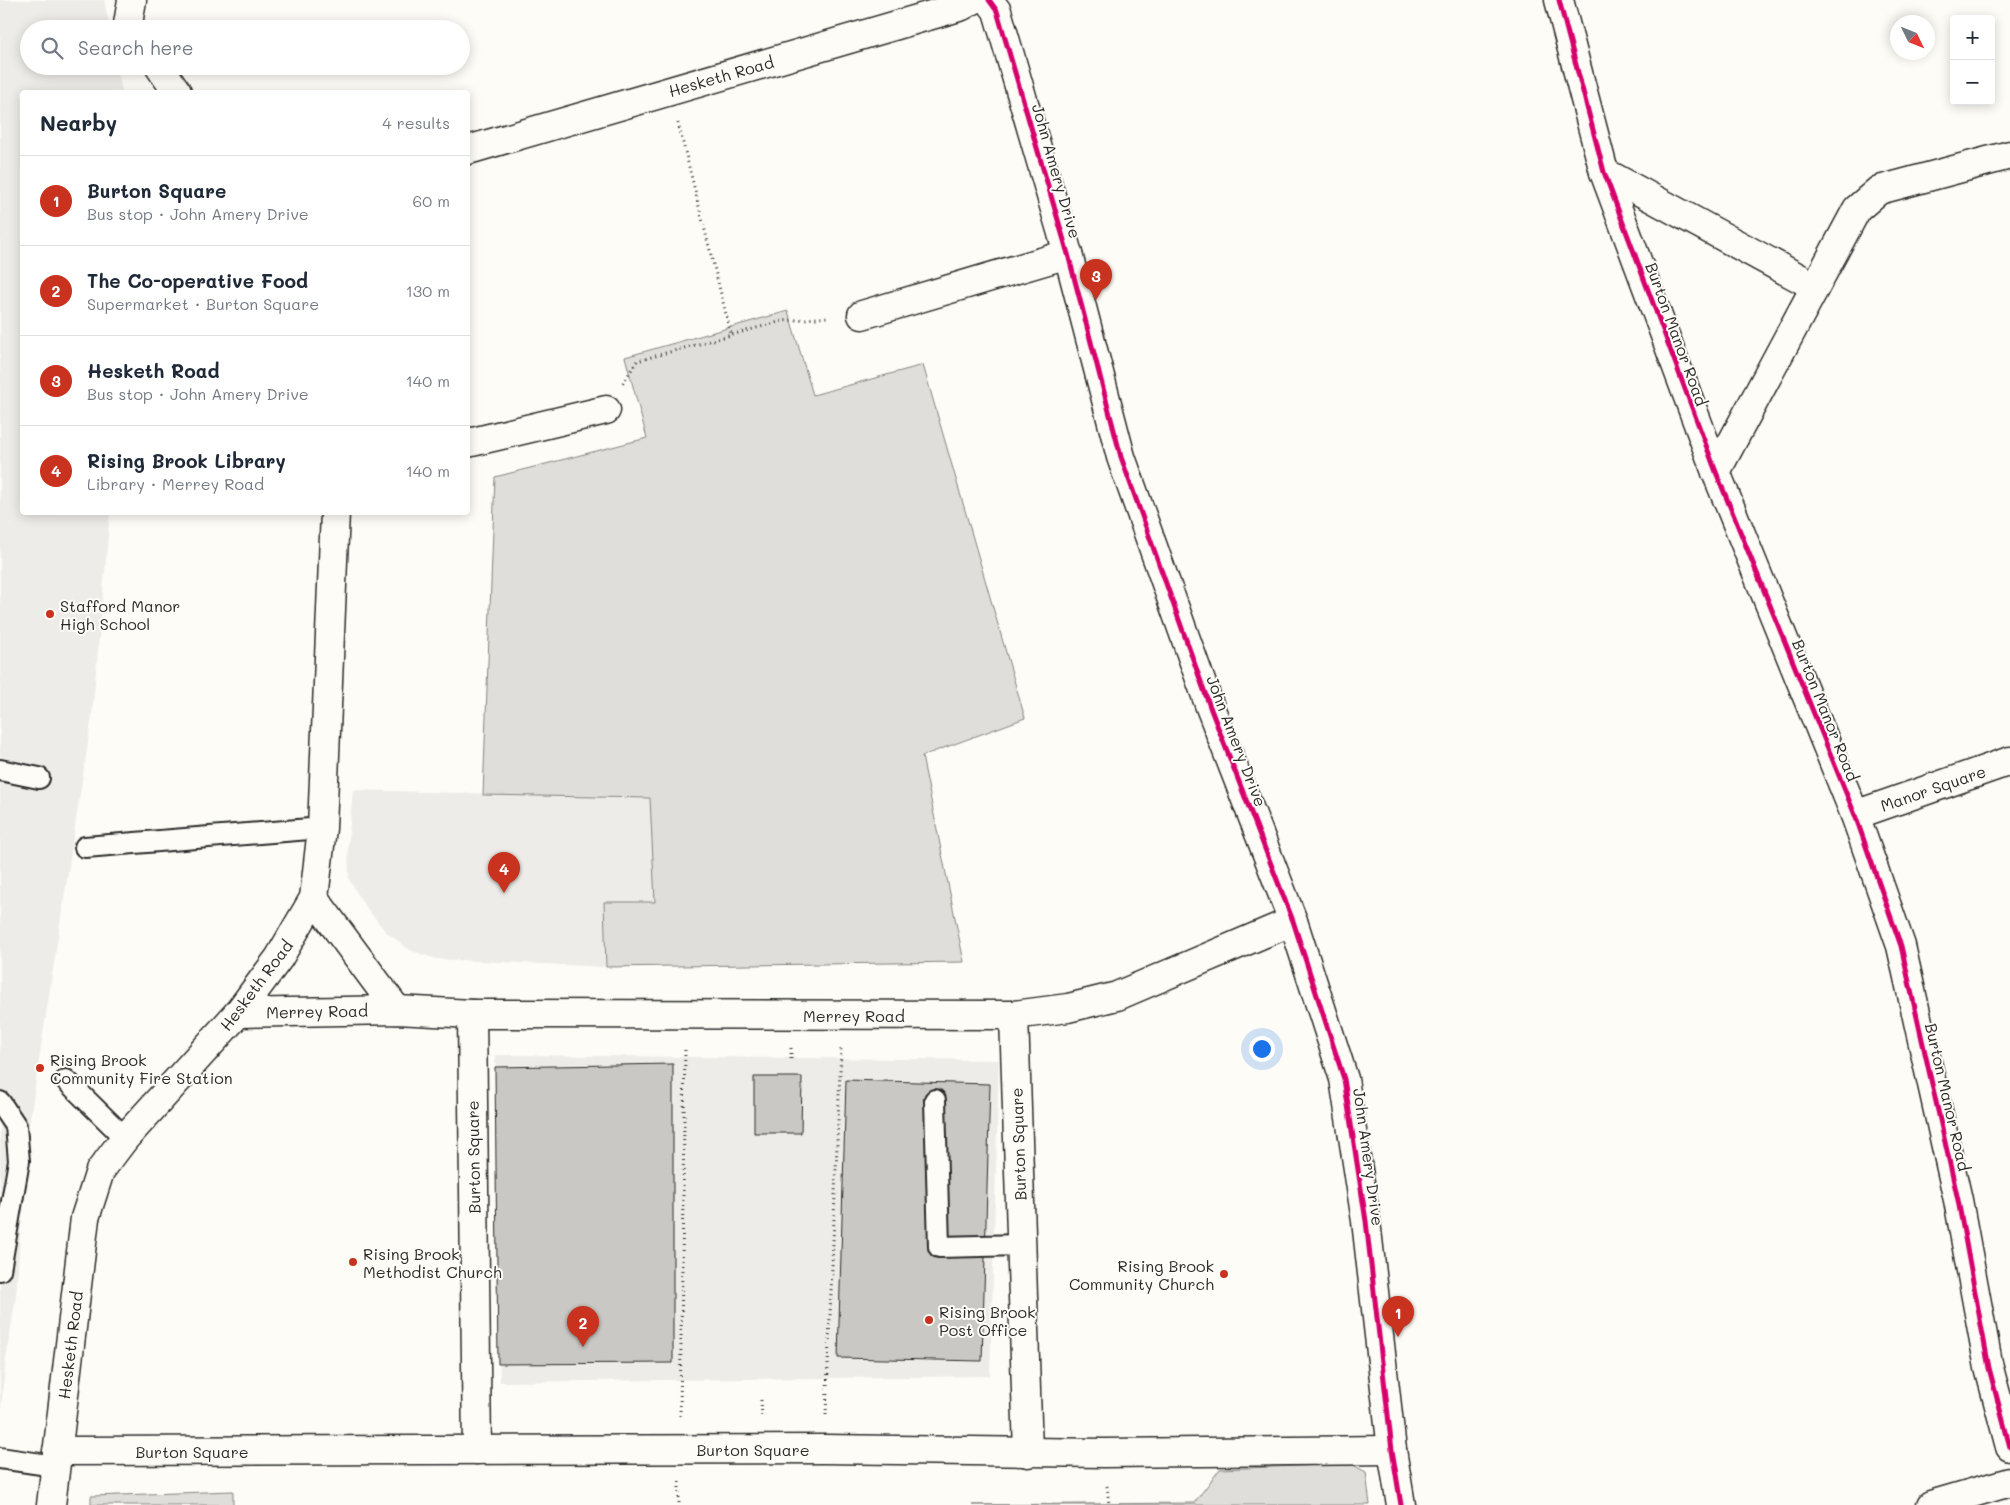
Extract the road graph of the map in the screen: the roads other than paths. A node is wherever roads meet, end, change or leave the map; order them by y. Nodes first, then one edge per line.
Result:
1 (132, 0) edge
2 (973, 0) edge
3 (989, 0) edge
4 (1560, 0) edge
5 (129, 20) edge
6 (165, 75) edge
7 (176, 90) edge
8 (470, 149) edge
9 (2010, 155) edge
10 (1604, 172) junction
11 (1068, 254) junction
12 (1814, 286) junction
13 (862, 314) road end
14 (606, 410) road end
15 (470, 443) edge
16 (1716, 472) junction
17 (335, 515) edge
18 (2010, 761) edge
19 (0, 770) edge
20 (39, 778) dead end
21 (1855, 815) junction
22 (322, 828) junction
23 (85, 847) dead end
24 (314, 898) junction
25 (1293, 921) junction
26 (397, 1010) junction
27 (238, 1013) junction
28 (472, 1014) junction
29 (1014, 1015) junction
30 (66, 1080) dead end
31 (935, 1100) dead end
32 (0, 1102) edge
33 (125, 1138) junction
34 (1022, 1246) junction
35 (0, 1270) edge
36 (2010, 1447) edge
37 (477, 1450) junction
38 (1392, 1450) junction
39 (1028, 1453) junction
40 (0, 1458) edge
41 (56, 1459) junction
42 (2010, 1482) edge
43 (51, 1505) edge
44 (1401, 1505) edge
45 (1931, 1505) edge

1 - 5 street
2 - 8 street, Hesketh Road
3 - 11 street, John Amery Drive
4 - 10 street, Burton Manor Road
6 - 7 street
9 - 12 street
10 - 12 street
10 - 16 street, Burton Manor Road
11 - 13 street
11 - 25 street, John Amery Drive
12 - 16 street
14 - 15 street
16 - 21 street, Burton Manor Road
17 - 22 street, Hesketh Road
18 - 21 street, Manor Square
19 - 20 lane
21 - 36 street, Burton Manor Road
22 - 23 lane
22 - 24 street, Hesketh Road
24 - 26 street, Merrey Road
24 - 27 street, Hesketh Road
25 - 29 street, Merrey Road
25 - 38 street, John Amery Drive
26 - 27 street, Merrey Road
26 - 28 street, Merrey Road
27 - 33 street, Hesketh Road
28 - 29 street, Merrey Road
28 - 37 street, Burton Square
29 - 34 street, Burton Square
30 - 33 lane
31 - 34 lane
32 - 35 lane
33 - 41 street, Hesketh Road
34 - 39 street, Burton Square
37 - 39 street, Burton Square
37 - 41 street, Burton Square
38 - 39 street, Burton Square
38 - 44 street, John Amery Drive
40 - 41 lane
41 - 43 street, Hesketh Road
42 - 45 street

